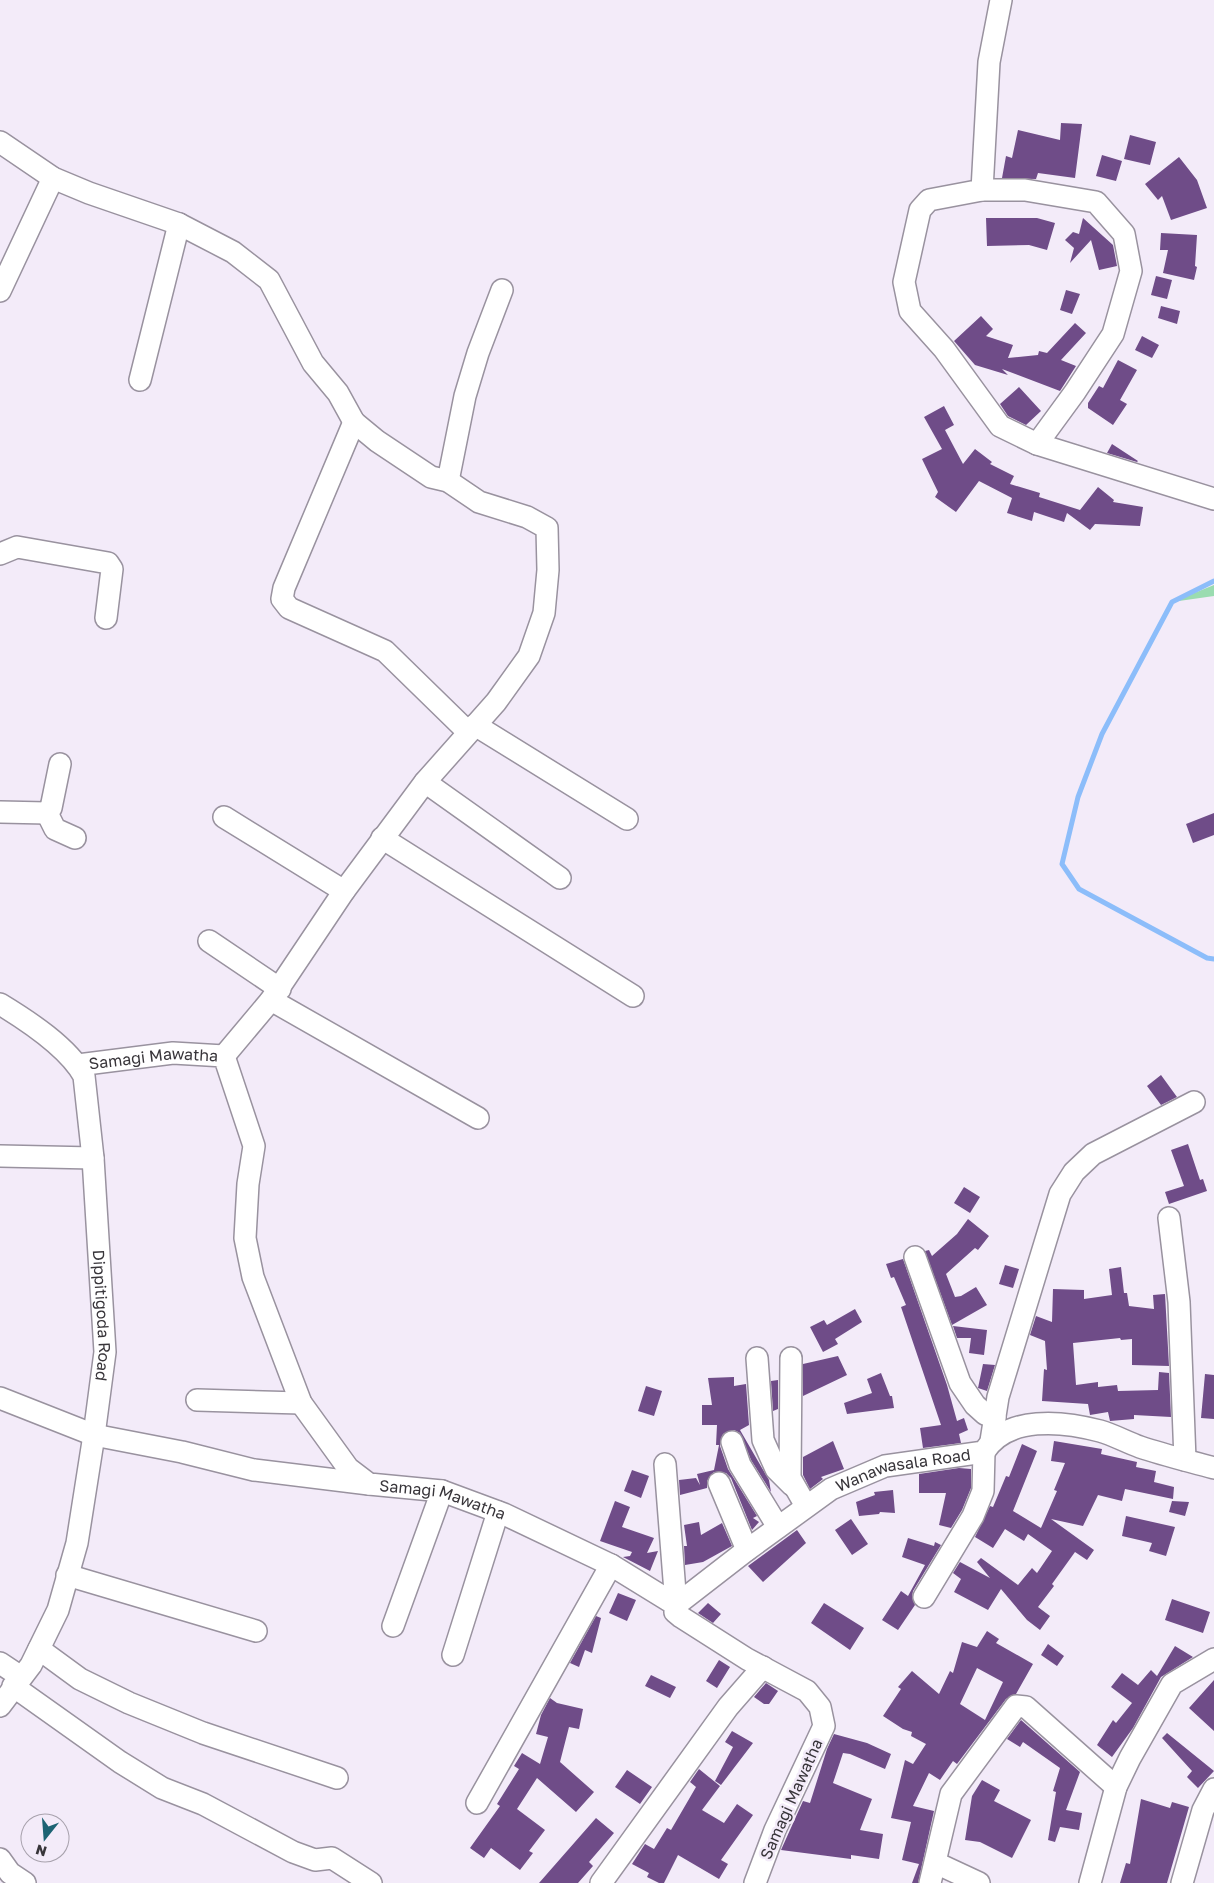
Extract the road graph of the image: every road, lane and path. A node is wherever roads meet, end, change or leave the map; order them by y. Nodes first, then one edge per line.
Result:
1 (1001, 0) edge
2 (0, 142) edge
3 (53, 178) junction
4 (982, 190) junction
5 (179, 224) junction
6 (502, 290) dead end
7 (0, 291) edge
8 (140, 380) dead end
9 (354, 422) junction
10 (1037, 444) junction
11 (448, 481) junction
12 (1214, 499) edge
13 (0, 554) edge
14 (106, 618) dead end
15 (471, 728) junction
16 (60, 764) dead end
17 (425, 782) junction
18 (0, 812) edge
19 (47, 812) junction
20 (224, 817) dead end
21 (627, 819) dead end
22 (75, 838) dead end
23 (382, 838) junction
24 (560, 878) dead end
25 (344, 890) junction
26 (209, 941) dead end
27 (276, 995) junction
28 (633, 996) dead end
29 (0, 1004) edge
30 (224, 1056) junction
31 (78, 1066) junction
32 (1194, 1102) dead end
33 (478, 1118) dead end
34 (0, 1156) edge
35 (93, 1158) junction
36 (1169, 1218) dead end
37 (914, 1257) dead end
38 (756, 1358) dead end
39 (791, 1358) dead end
40 (0, 1398) edge
41 (197, 1400) dead end
42 (301, 1403) junction
43 (995, 1418) junction
44 (94, 1435) junction
45 (732, 1442) dead end
46 (987, 1447) junction
47 (1185, 1460) junction
48 (665, 1464) dead end
49 (1214, 1468) edge
50 (719, 1483) dead end
51 (369, 1484) junction
52 (792, 1485) junction
53 (442, 1491) junction
54 (806, 1506) junction
55 (498, 1512) junction
56 (778, 1527) junction
57 (747, 1550) junction
58 (611, 1565) junction
59 (68, 1575) junction
60 (924, 1597) dead end
61 (676, 1605) junction
62 (393, 1626) dead end
63 (256, 1631) dead end
64 (39, 1649) junction
65 (453, 1655) dead end
66 (1214, 1659) edge
67 (0, 1663) edge
68 (763, 1667) junction
69 (17, 1682) junction
70 (0, 1706) edge
71 (336, 1778) dead end
72 (1116, 1787) junction
73 (1214, 1789) edge
74 (477, 1803) dead end
75 (0, 1859) edge
76 (933, 1873) edge
77 (25, 1883) edge
78 (371, 1883) edge
79 (601, 1883) edge
80 (755, 1883) edge
81 (979, 1883) edge
82 (1090, 1883) edge
83 (1182, 1883) edge

1 - 4 street
2 - 3 street
3 - 5 street
3 - 7 street
4 - 10 street
4 - 10 street
5 - 8 street
5 - 9 street
6 - 11 street
9 - 11 street
9 - 15 street
10 - 12 street
11 - 15 street
13 - 14 street
15 - 17 street
15 - 21 street
16 - 19 street
17 - 23 street
17 - 24 street
18 - 19 street
19 - 22 street
20 - 25 street
23 - 25 street
23 - 28 street
25 - 27 street
26 - 27 street
27 - 30 street
27 - 33 street
29 - 31 street, Dippitigoda Road
30 - 31 street, Samagi Mawatha
30 - 42 street, Samagi Mawatha
31 - 35 street, Dippitigoda Road
32 - 43 street
34 - 35 street
35 - 44 street, Dippitigoda Road
36 - 47 street
37 - 43 street
38 - 52 street
39 - 52 street
40 - 44 street
41 - 42 street
42 - 51 street, Samagi Mawatha
43 - 46 street
44 - 51 street
44 - 59 street, Dippitigoda Road
45 - 56 street
46 - 47 street, Wanawasala Road
46 - 54 street, Wanawasala Road
46 - 60 street
47 - 49 street, Wanawasala Road
48 - 61 street
50 - 57 street
51 - 53 street, Samagi Mawatha
52 - 54 street
53 - 55 street, Samagi Mawatha
53 - 62 street
54 - 56 street, Wanawasala Road
55 - 58 street, Samagi Mawatha
55 - 65 street
56 - 57 street, Wanawasala Road
57 - 61 street, Wanawasala Road
58 - 61 street, Samagi Mawatha
58 - 74 street
59 - 63 street
59 - 64 street, Dippitigoda Road
61 - 68 street, Samagi Mawatha
64 - 69 street, Dippitigoda Road
64 - 71 street
66 - 72 street
67 - 69 street
68 - 79 street
68 - 80 street, Samagi Mawatha
69 - 70 street, Dippitigoda Road
69 - 78 street
72 - 76 street
72 - 82 street
73 - 83 street
75 - 77 street
76 - 81 street

